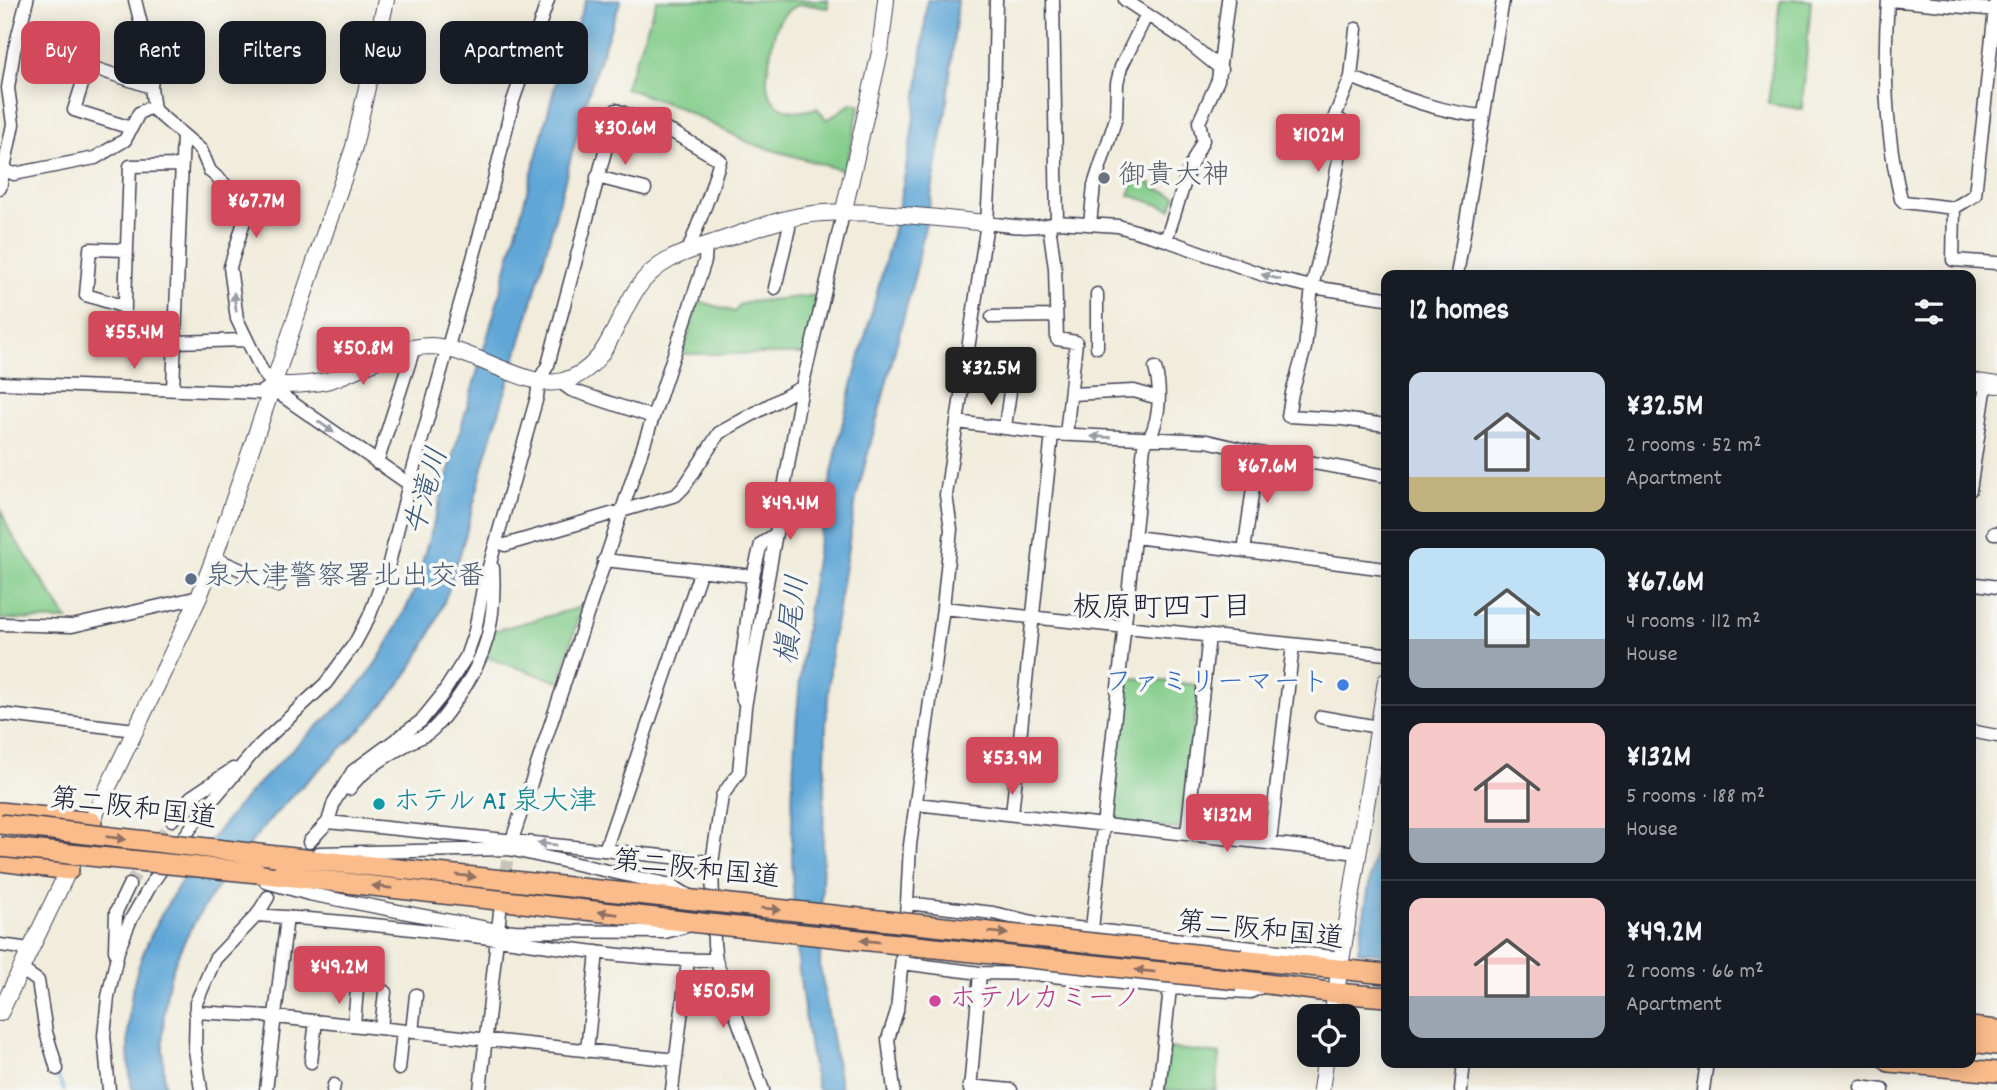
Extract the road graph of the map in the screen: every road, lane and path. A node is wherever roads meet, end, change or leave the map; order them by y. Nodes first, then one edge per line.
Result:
1 (27, 0) edge
2 (135, 0) edge
3 (386, 0) edge
4 (548, 0) edge
5 (886, 0) edge
6 (996, 0) edge
7 (1053, 0) edge
8 (1125, 0) edge
9 (1228, 0) edge
10 (1503, 0) edge
11 (1889, 0) edge
12 (1941, 2) edge
13 (1996, 7) edge
14 (1146, 16) junction
15 (1356, 29) dead end
16 (1221, 69) junction
17 (1350, 77) junction
18 (151, 87) junction
19 (153, 106) junction
20 (1482, 116) junction
21 (131, 128) junction
22 (183, 135) junction
23 (181, 165) junction
24 (5, 170) junction
25 (597, 177) junction
26 (0, 188) edge
27 (645, 189) dead end
28 (1954, 208) junction
29 (843, 214) junction
30 (788, 220) junction
31 (987, 223) junction
32 (1053, 223) junction
33 (1090, 224) junction
34 (1166, 240) junction
35 (706, 245) junction
36 (127, 250) junction
37 (688, 251) junction
38 (1997, 263) edge
39 (1458, 270) edge
40 (773, 280) dead end
41 (1312, 287) junction
42 (1097, 294) dead end
43 (1381, 297) edge
44 (125, 307) junction
45 (1056, 316) junction
46 (992, 317) dead end
47 (247, 340) junction
48 (174, 342) junction
49 (1076, 346) junction
50 (414, 348) junction
51 (452, 349) junction
52 (1154, 368) dead end
53 (533, 378) junction
54 (561, 382) junction
55 (0, 383) edge
56 (1985, 383) edge
57 (274, 385) junction
58 (802, 387) junction
59 (173, 389) junction
60 (1010, 391) dead end
61 (1071, 394) junction
62 (1158, 398) junction
63 (653, 417) junction
64 (957, 422) junction
65 (1381, 424) edge
66 (1005, 427) junction
67 (1052, 434) junction
68 (1066, 435) junction
69 (1149, 440) junction
70 (1976, 447) edge
71 (1258, 453) junction
72 (377, 463) junction
73 (1381, 475) edge
74 (409, 484) junction
75 (620, 512) junction
76 (774, 535) junction
77 (1135, 537) junction
78 (505, 545) dead end
79 (1244, 551) junction
80 (214, 558) junction
81 (604, 559) junction
82 (1381, 568) edge
83 (698, 571) junction
84 (753, 576) junction
85 (1976, 584) edge
86 (278, 586) dead end
87 (1997, 587) edge
88 (199, 597) junction
89 (943, 608) junction
90 (1033, 617) junction
91 (0, 624) edge
92 (1125, 627) junction
93 (1209, 636) junction
94 (1293, 645) junction
95 (1381, 654) edge
96 (745, 707) junction
97 (1381, 710) edge
98 (0, 714) edge
99 (1321, 718) dead end
100 (1378, 727) junction
101 (135, 730) junction
102 (1976, 732) edge
103 (1997, 736) edge
104 (1380, 757) edge
105 (242, 765) junction
106 (916, 804) junction
107 (0, 812) edge
108 (1012, 814) junction
109 (330, 818) junction
110 (172, 820) tunnel mouth
111 (92, 821) junction
112 (0, 824) edge
113 (1104, 825) junction
114 (1187, 833) junction
115 (1270, 842) junction
116 (510, 844) junction
117 (0, 847) edge
118 (305, 850) junction
119 (605, 850) junction
120 (1358, 853) junction
121 (0, 861) edge
122 (712, 863) junction
123 (69, 870) junction
124 (255, 876) junction
125 (129, 885) tunnel mouth
126 (268, 897) dead end
127 (700, 900) junction
128 (907, 903) junction
129 (499, 912) tunnel mouth
130 (257, 915) junction
131 (287, 917) junction
132 (699, 923) junction
133 (1092, 929) junction
134 (497, 934) junction
135 (0, 945) edge
136 (30, 949) junction
137 (597, 952) junction
138 (716, 960) junction
139 (688, 961) junction
140 (116, 962) junction
141 (902, 964) junction
142 (1338, 969) junction
143 (21, 970) junction
144 (980, 973) junction
145 (1381, 974) edge
146 (1268, 984) junction
147 (1170, 988) junction
148 (357, 989) dead end
149 (385, 992) dead end
150 (1336, 993) junction
151 (416, 995) dead end
152 (1381, 997) edge
153 (1334, 1004) edge
154 (195, 1012) junction
155 (0, 1013) edge
156 (275, 1017) junction
157 (316, 1021) junction
158 (354, 1026) junction
159 (381, 1028) junction
160 (1976, 1028) edge
161 (1997, 1030) edge
162 (408, 1031) junction
163 (487, 1040) junction
164 (1976, 1043) edge
165 (1997, 1045) edge
166 (587, 1051) junction
167 (1976, 1059) edge
168 (676, 1060) junction
169 (1997, 1061) edge
170 (312, 1062) dead end
171 (1324, 1067) edge
172 (1463, 1068) edge
173 (1706, 1068) edge
174 (1954, 1068) edge
175 (58, 1069) dead end
176 (399, 1069) dead end
177 (1997, 1072) edge
178 (1861, 1087) dead end
179 (969, 1088) edge
180 (109, 1090) edge
181 (201, 1090) edge
182 (266, 1090) edge
183 (480, 1090) edge
184 (672, 1090) edge
185 (762, 1090) edge
186 (894, 1090) edge
187 (1011, 1090) edge
188 (1159, 1090) edge
189 (1321, 1090) edge
190 (1461, 1090) edge
191 (1703, 1090) edge
192 (1883, 1090) edge

1 - 24 street
2 - 18 street
3 - 57 street
4 - 51 street
5 - 29 street
6 - 31 street
7 - 32 street
8 - 14 street
9 - 16 street
10 - 20 street
11 - 12 street
11 - 28 street
12 - 13 street
13 - 28 street
14 - 16 street
14 - 33 street
15 - 17 street
16 - 34 street
17 - 20 street
17 - 41 street
18 - 19 street
18 - 21 street
19 - 21 street
19 - 22 street
20 - 39 street
21 - 24 street
22 - 23 street
47 -> 22 street
23 - 36 street
23 - 48 street
24 - 26 street
25 - 27 street
25 - 37 street
25 - 53 street
28 - 38 street
29 - 30 street
29 - 31 street
29 - 58 street
30 - 35 street
30 - 40 street
31 - 32 street
31 - 64 street
32 - 33 street
32 - 45 street
33 - 34 street
41 -> 34 street
35 - 37 street
35 - 63 street
36 - 44 street
36 - 44 street
37 - 54 street
41 - 43 street
41 - 65 street
42 - 49 street
44 - 48 street
45 - 46 street
45 - 49 street
47 - 48 street
47 - 57 street
48 - 59 street
49 - 61 street
50 - 51 street
50 - 57 street
50 - 72 street
51 - 53 street
51 - 74 street
52 - 62 street
53 - 54 street
53 - 109 street
54 - 63 street
55 - 59 street
56 - 70 street
57 - 59 street
57 -> 72 street
57 - 80 street
58 - 75 street
58 - 76 street
60 - 66 street
61 - 62 street
61 - 68 street
62 - 69 street
63 - 75 street
64 - 66 street
64 - 89 street
66 - 67 street
67 - 68 street
67 - 90 street
69 -> 68 street
69 - 71 street
69 - 77 street
71 - 73 street
71 - 79 street
72 - 74 street
74 - 105 street
75 - 78 street
75 - 81 street
76 - 84 street
76 - 96 street
77 - 79 street
77 - 92 street
79 - 82 street
80 - 86 street
80 - 88 street
81 - 83 street
81 - 116 street
83 - 84 street
83 - 119 street
84 - 96 street
85 - 87 street
88 - 91 street
88 - 101 street
89 - 90 street
89 - 106 street
90 - 92 street
90 - 108 street
92 - 93 street
92 - 113 street
93 - 94 street
93 - 114 street
94 - 95 street
94 - 115 street
96 - 122 street
97 - 100 street
98 - 101 street
99 - 100 street
100 - 104 street
101 - 111 street
102 - 103 street
104 - 120 street
105 - 110 street
105 - 140 street
106 - 108 street
106 - 128 street
107 - 111 highway
108 - 113 street
109 - 116 street
109 - 118 street
111 - 123 street
112 -> 118 highway, 第二阪和国道, bridge
113 - 114 street
113 - 133 street
114 - 115 street
115 - 120 street
116 - 118 street
119 -> 116 street
116 - 127 street
117 - 124 highway, 第二阪和国道, bridge
118 -> 127 highway, 第二阪和国道
119 - 122 street
120 - 142 street
121 - 123 highway
122 - 138 street
123 - 136 street
132 -> 124 highway, 第二阪和国道
124 - 134 street
125 - 140 street
126 - 130 street
127 -> 142 highway, 第二阪和国道, bridge
128 - 133 street
128 - 141 street
129 - 134 street
130 - 131 street
130 - 154 street
131 - 134 street
131 - 156 street
132 - 134 street
146 -> 132 highway, 第二阪和国道, bridge
133 - 142 street
134 - 137 street
134 - 163 street
135 - 136 street
136 - 143 street
137 - 139 street
137 - 166 street
138 - 139 street
138 - 185 street
139 - 168 street
140 - 180 street
141 - 144 street
141 - 186 street
142 - 145 highway, 第二阪和国道
142 - 150 street
143 - 155 street
143 - 175 street
144 - 147 street
144 - 179 street
146 - 147 street
146 - 150 highway, 第二阪和国道
147 - 188 street
148 - 158 street
149 - 159 street
150 - 152 highway, 第二阪和国道
150 - 153 street
151 - 162 street
154 - 156 street
154 - 181 street
156 - 157 street
156 - 182 street
157 - 158 street
157 - 170 street
158 - 159 street
159 - 162 street
160 - 161 highway
162 - 163 street
162 - 176 street
163 - 166 street
163 - 183 street
164 - 165 highway
166 - 168 street
167 - 169 highway
168 - 184 street
171 - 189 street
172 - 190 street
173 - 191 street
174 - 177 highway
178 - 192 street
179 - 187 street

